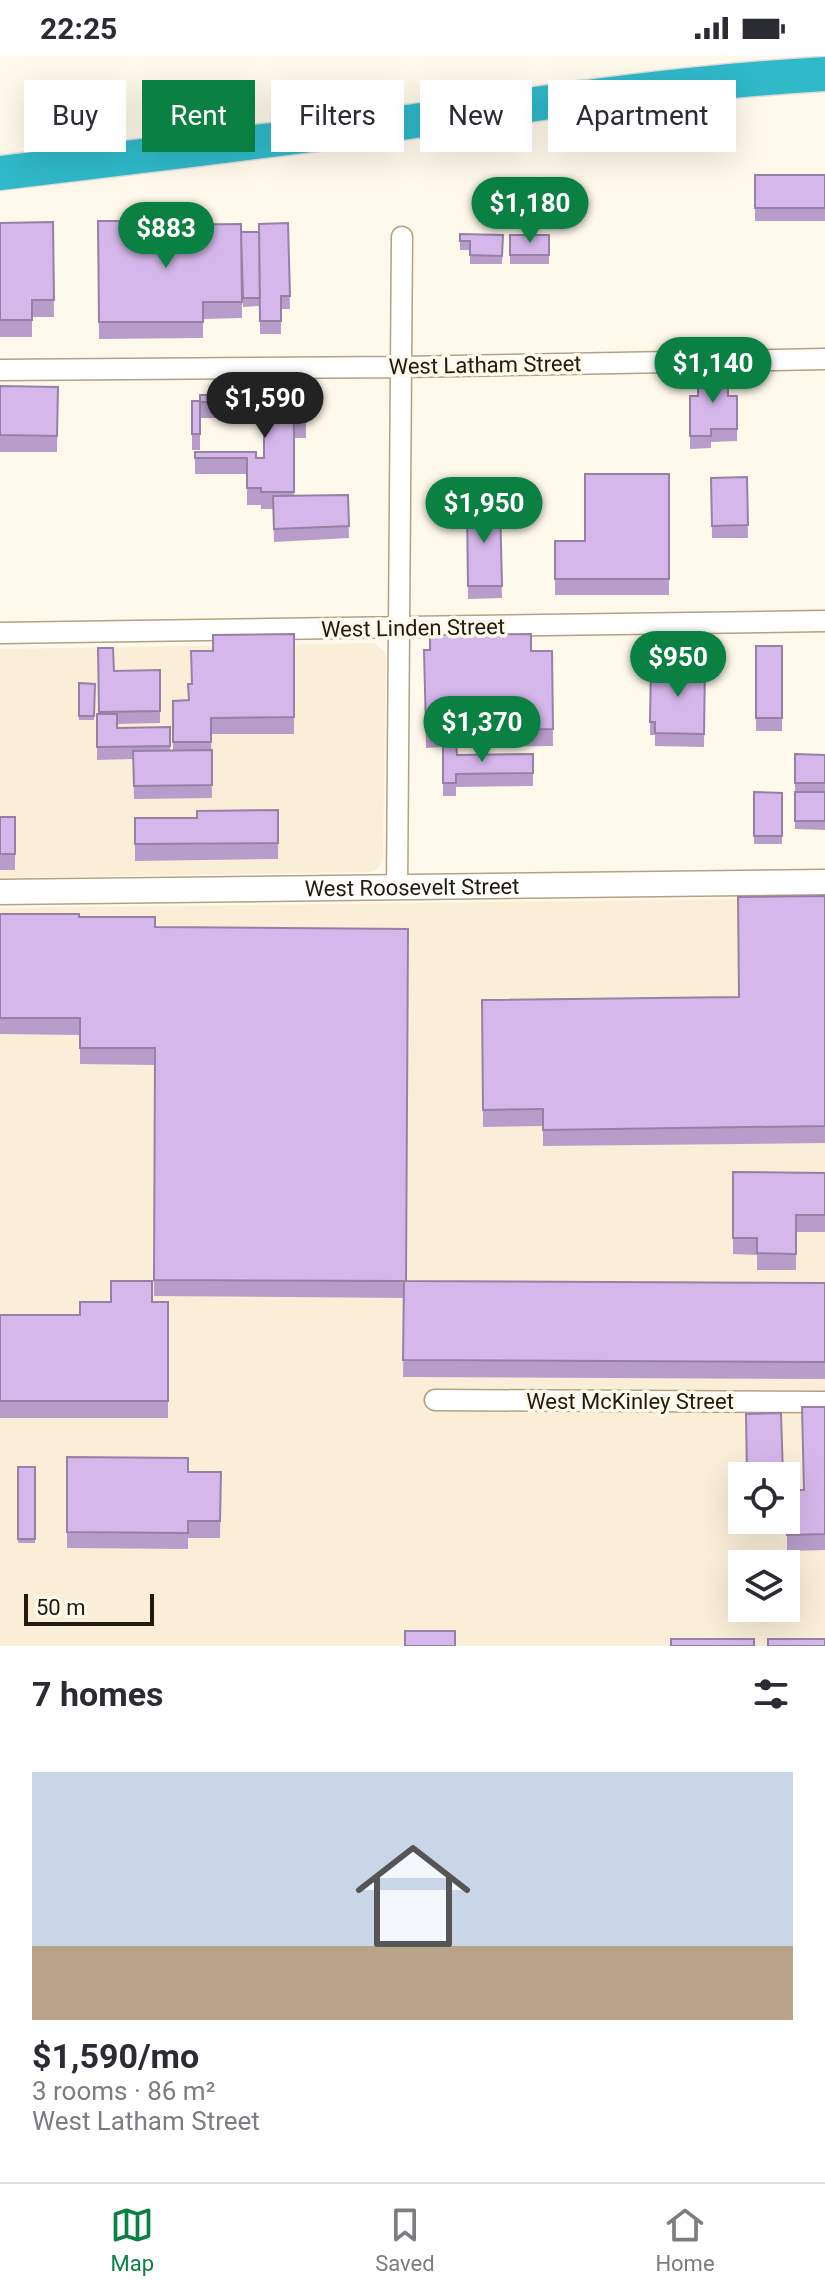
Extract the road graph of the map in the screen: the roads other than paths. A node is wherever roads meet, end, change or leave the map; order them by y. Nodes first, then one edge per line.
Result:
1 (825, 74) edge
2 (0, 173) edge
3 (402, 237) dead end
4 (825, 359) edge
5 (402, 367) junction
6 (0, 370) edge
7 (825, 621) edge
8 (399, 629) junction
9 (0, 633) edge
10 (825, 882) edge
11 (397, 888) junction
12 (0, 892) edge
13 (435, 1400) dead end
14 (825, 1402) edge

1 - 2 highway
3 - 5 street
4 - 5 street, West Latham Street
5 - 6 street, West Latham Street
5 - 8 street
7 - 8 street, West Linden Street
8 - 9 street, West Linden Street
8 - 11 street
10 - 11 street, West Roosevelt Street
11 - 12 street, West Roosevelt Street
13 - 14 street, West McKinley Street

